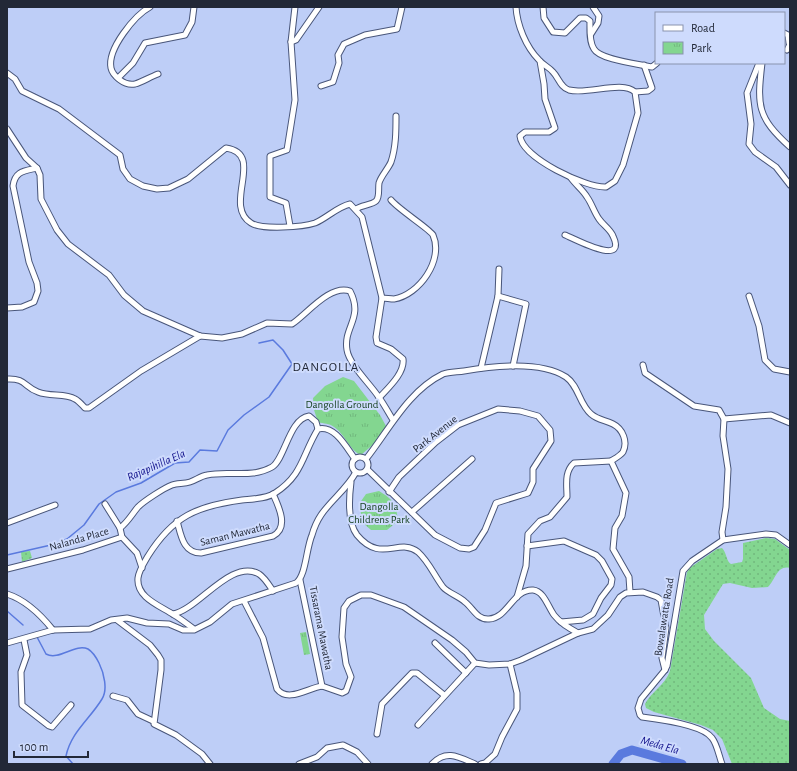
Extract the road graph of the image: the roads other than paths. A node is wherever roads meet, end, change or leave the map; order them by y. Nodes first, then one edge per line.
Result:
1 (150, 7) edge
2 (194, 7) edge
3 (295, 7) edge
4 (319, 7) edge
5 (402, 7) edge
6 (516, 7) edge
7 (543, 7) edge
8 (593, 7) edge
9 (785, 34) edge
10 (591, 35) junction
11 (291, 42) junction
12 (790, 43) edge
13 (787, 50) dead end
14 (540, 61) junction
15 (656, 64) edge
16 (760, 64) edge
17 (760, 64) edge
18 (644, 65) junction
19 (7, 73) edge
20 (158, 74) dead end
21 (118, 78) junction
22 (321, 86) dead end
23 (635, 92) junction
24 (396, 116) dead end
25 (7, 129) edge
26 (790, 147) edge
27 (37, 168) junction
28 (570, 178) junction
29 (790, 185) edge
30 (391, 200) dead end
31 (356, 208) junction
32 (290, 226) junction
33 (566, 235) dead end
34 (499, 270) dead end
35 (498, 296) junction
36 (749, 296) dead end
37 (382, 298) junction
38 (7, 308) edge
39 (200, 336) junction
40 (643, 365) dead end
41 (513, 366) junction
42 (481, 368) junction
43 (790, 372) edge
44 (7, 379) edge
45 (379, 398) junction
46 (724, 419) junction
47 (393, 420) junction
48 (790, 423) edge
49 (318, 429) junction
50 (355, 459) junction
51 (366, 459) junction
52 (472, 460) dead end
53 (611, 461) junction
54 (368, 470) junction
55 (356, 472) junction
56 (351, 482) junction
57 (389, 492) junction
58 (273, 494) junction
59 (105, 504) dead end
60 (55, 505) dead end
61 (412, 512) junction
62 (177, 521) junction
63 (7, 523) edge
64 (120, 528) junction
65 (122, 537) junction
66 (723, 540) junction
67 (790, 545) edge
68 (527, 546) junction
69 (8, 567) edge
70 (142, 568) junction
71 (300, 580) junction
72 (273, 591) junction
73 (630, 592) junction
74 (7, 594) edge
75 (517, 598) junction
76 (244, 602) junction
77 (173, 614) junction
78 (117, 620) junction
79 (561, 622) junction
80 (53, 630) junction
81 (194, 630) junction
82 (578, 633) junction
83 (24, 640) junction
84 (7, 643) edge
85 (435, 643) dead end
86 (475, 663) junction
87 (510, 664) junction
88 (665, 670) junction
89 (466, 673) junction
90 (322, 686) junction
91 (444, 695) junction
92 (113, 696) dead end
93 (71, 705) dead end
94 (153, 721) junction
95 (418, 725) dead end
96 (377, 734) dead end
97 (210, 764) edge
98 (299, 764) edge
99 (368, 764) edge
100 (432, 764) edge
101 (475, 764) edge
102 (481, 764) edge
103 (722, 764) edge

1 - 21 street
2 - 21 street
3 - 11 street
4 - 11 street
5 - 22 street
6 - 14 street
7 - 10 street
8 - 10 street
9 - 12 street
10 - 18 street
11 - 32 street
12 - 13 street
14 - 23 street
14 - 28 street
15 - 18 street
16 - 26 street
17 - 29 street
18 - 23 street
19 - 32 street
20 - 21 street
23 - 28 street
24 - 31 street
25 - 27 street
27 - 38 street
27 - 39 street
28 - 33 street
30 - 37 street
31 - 32 street
31 - 37 street
34 - 35 street
35 - 41 street
35 - 42 street
36 - 43 street
37 - 45 street
39 - 44 street
39 - 45 street
40 - 46 street
41 - 42 street
41 - 53 street
42 - 47 street
45 - 47 street
46 - 48 street
46 - 66 street
47 - 51 street
49 - 50 street
49 - 58 street
49 - 64 street
50 - 51 street
50 - 55 street
51 - 54 street
52 - 61 street
53 - 68 street
53 - 73 street
54 - 55 street
54 - 57 street
55 - 56 street
56 - 71 street
56 - 75 street
57 - 61 street, Park Avenue
57 - 61 street, Park Avenue
58 - 62 street
58 - 62 street, Saman Mawatha
59 - 64 street
60 - 63 street
62 - 70 street
64 - 65 street
65 - 69 street, Nalanda Place
65 - 70 street, Nalanda Place
66 - 67 street, Bowalawatta Road
66 - 88 street, Bowalawatta Road
68 - 75 street
68 - 79 street
70 - 77 street
71 - 72 street
71 - 90 street, Tissarama Mawatha
72 - 76 street
72 - 77 street
73 - 82 street
73 - 88 street
74 - 80 street
75 - 79 street
76 - 81 street
76 - 90 street
77 - 81 street
78 - 80 street
78 - 81 street
78 - 94 street
79 - 82 street
80 - 83 street
82 - 87 street
83 - 84 street
83 - 93 street
85 - 89 street
86 - 87 street
86 - 89 street
86 - 90 street, Tissarama Mawatha
87 - 102 street
88 - 103 street
89 - 91 street
91 - 95 street
91 - 96 street
92 - 94 street
94 - 97 street
98 - 99 street
100 - 101 street

